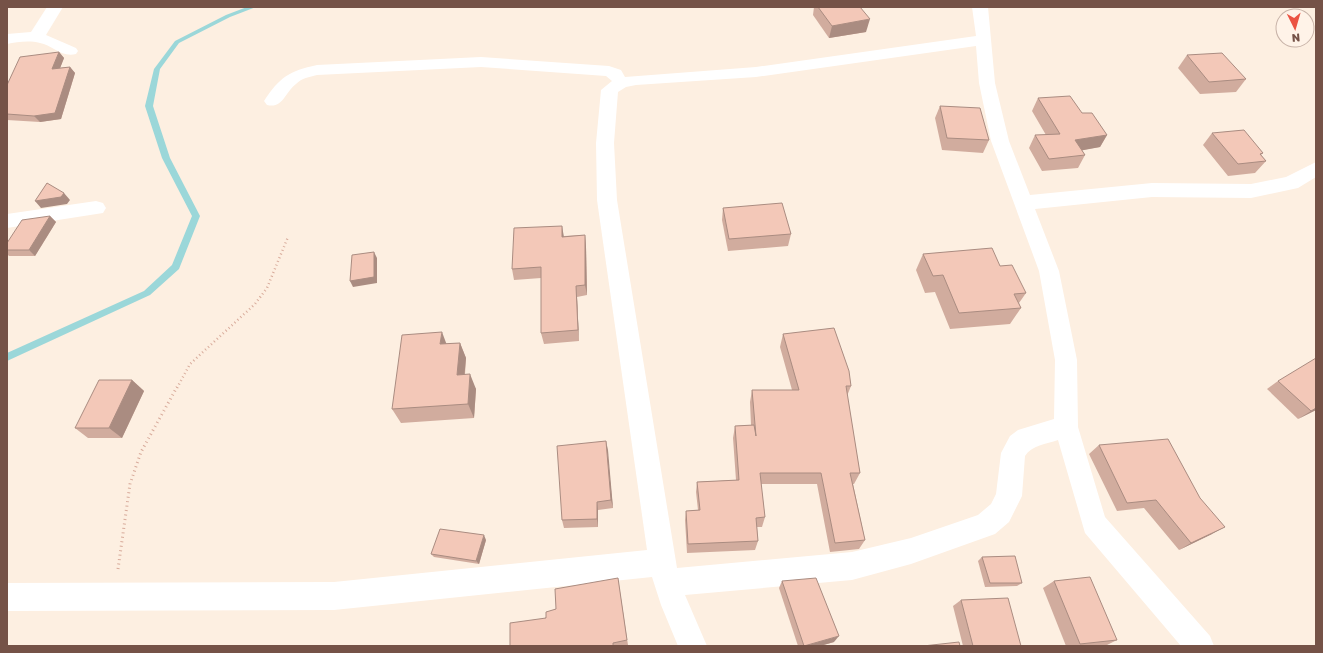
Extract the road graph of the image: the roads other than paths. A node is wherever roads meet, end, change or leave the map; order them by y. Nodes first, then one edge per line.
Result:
1 (55, 7) edge
2 (980, 7) edge
3 (37, 36) junction
4 (7, 39) edge
5 (984, 40) junction
6 (70, 51) dead end
7 (621, 83) junction
8 (273, 101) dead end
9 (1316, 168) edge
10 (1024, 203) junction
11 (96, 208) dead end
12 (7, 220) edge
13 (1066, 427) junction
14 (664, 573) junction
15 (7, 597) edge
16 (693, 646) edge
17 (1200, 646) edge

1 - 3 street
2 - 5 street
3 - 4 street
3 - 6 street
5 - 7 street
5 - 10 street
7 - 8 street
7 - 14 street
9 - 10 street
10 - 13 street
11 - 12 street
13 - 14 street
13 - 17 street
14 - 15 street
14 - 16 street

